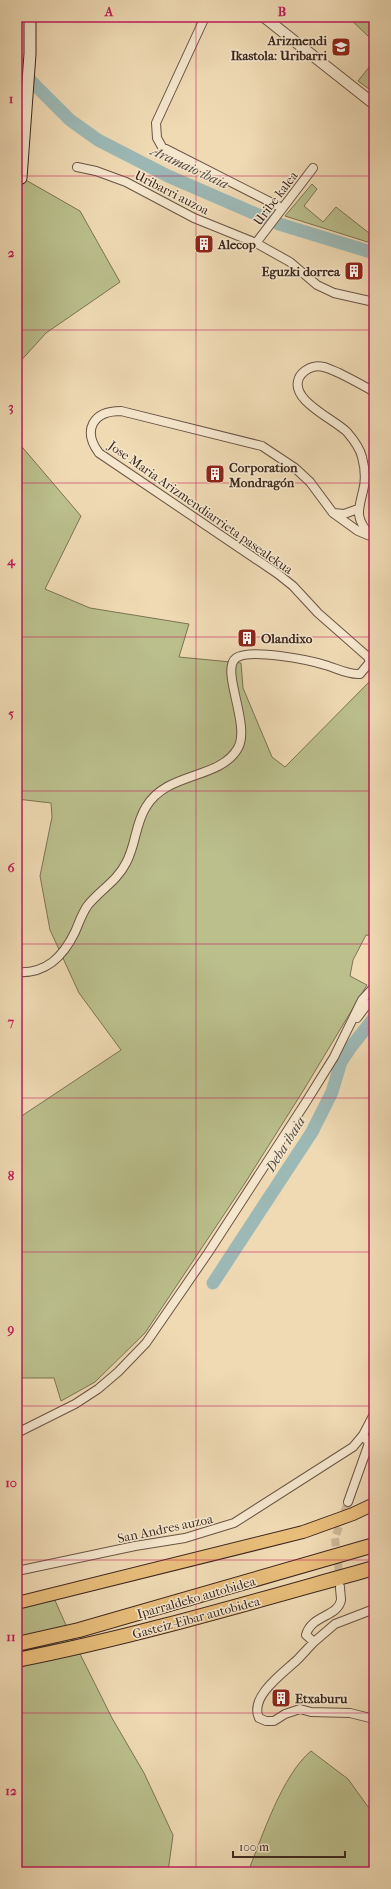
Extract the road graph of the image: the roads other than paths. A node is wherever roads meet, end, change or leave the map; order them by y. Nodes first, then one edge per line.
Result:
1 (30, 17) edge
2 (264, 17) edge
3 (205, 18) edge
4 (372, 99) edge
5 (77, 167) dead end
6 (313, 168) dead end
7 (21, 178) dead end
8 (282, 208) junction
9 (256, 243) junction
10 (374, 302) edge
11 (374, 392) edge
12 (358, 509) junction
13 (333, 513) junction
14 (372, 537) edge
15 (17, 972) edge
16 (374, 987) edge
17 (374, 1000) edge
18 (350, 1027) junction
19 (374, 1414) edge
20 (17, 1433) edge
21 (363, 1435) junction
22 (348, 1502) tunnel mouth
23 (374, 1504) edge
24 (374, 1545) edge
25 (374, 1568) edge
26 (17, 1571) edge
27 (340, 1587) tunnel mouth
28 (17, 1603) edge
29 (374, 1609) edge
30 (314, 1642) junction
31 (17, 1644) edge
32 (17, 1660) edge
33 (374, 1719) edge

1 - 7 main road
2 - 4 street
3 - 8 street
5 - 9 street, Uribarri auzoa
6 - 8 street, Uribe kalea
8 - 9 street, Uribe kalea
9 - 10 street, Uribarri auzoa
11 - 12 street
12 - 13 street
12 - 14 street
13 - 14 street
13 - 15 street, Jose Maria Arizmendiarrieta pasealekua
16 - 18 street
17 - 18 street
18 - 20 street
19 - 21 street, San Andres auzoa
21 - 22 street
21 - 26 street, San Andres auzoa
23 - 28 main road
24 - 31 highway, Iparraldeko autobidea
25 - 32 highway, Gasteiz-Eibar autobidea
27 - 30 street
29 - 30 street
30 - 33 street

